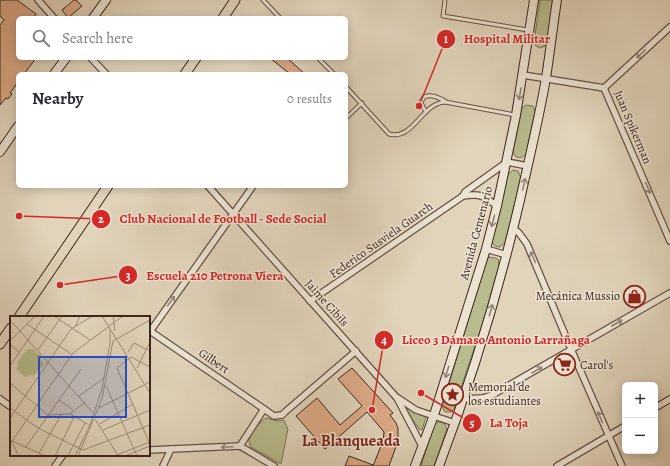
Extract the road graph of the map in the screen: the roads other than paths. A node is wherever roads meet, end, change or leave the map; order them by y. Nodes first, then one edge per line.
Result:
1 (38, 0) edge
2 (106, 0) edge
3 (235, 0) edge
4 (263, 0) edge
5 (445, 0) edge
6 (534, 0) edge
7 (557, 0) edge
8 (52, 16) edge
9 (94, 16) edge
10 (224, 16) edge
11 (278, 16) edge
12 (670, 27) edge
13 (530, 30) junction
14 (64, 60) edge
15 (93, 60) edge
16 (195, 60) edge
17 (320, 60) edge
18 (56, 72) edge
19 (104, 72) edge
20 (186, 72) edge
21 (332, 72) edge
22 (523, 75) junction
23 (546, 79) junction
24 (604, 88) junction
25 (348, 89) edge
26 (446, 102) junction
27 (362, 103) junction
28 (426, 112) junction
29 (516, 115) junction
30 (348, 116) edge
31 (16, 129) edge
32 (0, 152) edge
33 (507, 162) junction
34 (528, 166) junction
35 (107, 188) edge
36 (210, 188) edge
37 (252, 188) edge
38 (464, 196) junction
39 (497, 206) junction
40 (233, 214) junction
41 (513, 228) junction
42 (670, 240) edge
43 (486, 249) junction
44 (507, 255) junction
45 (670, 293) edge
46 (310, 301) junction
47 (20, 316) edge
48 (10, 329) edge
49 (150, 332) edge
50 (0, 344) edge
51 (571, 349) junction
52 (356, 352) junction
53 (397, 398) junction
54 (0, 399) edge
55 (463, 399) junction
56 (670, 399) edge
57 (10, 406) edge
58 (658, 406) edge
59 (264, 409) junction
60 (434, 415) junction
61 (455, 424) junction
62 (622, 428) edge
63 (608, 436) junction
64 (240, 446) junction
65 (422, 446) junction
66 (171, 449) junction
67 (150, 450) edge
68 (62, 456) edge
69 (56, 466) edge
70 (163, 466) edge
71 (272, 466) edge
72 (415, 466) edge
73 (439, 466) edge
74 (557, 466) edge
75 (622, 466) edge

1 - 8 street
2 - 9 street
3 - 10 main road
4 - 11 lane
5 - 13 lane
6 - 13 street, Avenida Centenario
7 - 23 street
12 -> 24 street
13 - 22 street, Avenida Centenario
14 - 18 street
15 - 19 street
16 - 20 main road
17 - 21 lane
22 - 23 street
22 -> 29 street, Avenida Centenario
23 - 24 street
23 - 34 street
24 -> 42 street, Juan Spikerman
25 - 27 lane
26 - 28 lane
26 - 28 lane
26 - 29 lane
27 - 28 lane
27 - 30 lane
29 - 33 street, Avenida Centenario
31 - 32 street
33 - 34 street
33 - 38 street, Federico Susviela Guarch
33 - 39 street, Avenida Centenario
41 -> 34 street
35 - 47 main road
36 - 40 street, Jaime Cibils
37 - 40 street
38 - 39 street
38 - 46 street, Federico Susviela Guarch
39 -> 43 street, Avenida Centenario
40 - 46 street, Jaime Cibils
49 -> 40 street
41 - 44 street
51 -> 41 street
43 - 44 street
43 -> 60 street, Avenida Centenario
55 -> 44 street
51 -> 45 street
46 - 52 street, Jaime Cibils
48 - 50 main road
49 - 59 street, Gilbert
55 -> 51 street
63 -> 51 street
52 - 53 street, Jaime Cibils
52 - 59 street
53 - 60 street, Jaime Cibils
53 - 65 street, Jaime Cibils
54 - 57 street
55 - 61 street
56 - 58 street
59 - 64 street
60 - 61 street, Jaime Cibils
60 - 65 street, Avenida Centenario
61 - 73 street
62 - 63 street
63 - 74 street
63 - 75 street
64 -> 66 street
64 - 71 street
65 - 72 street, Avenida Centenario
66 - 67 street
66 - 70 street
68 - 69 street

